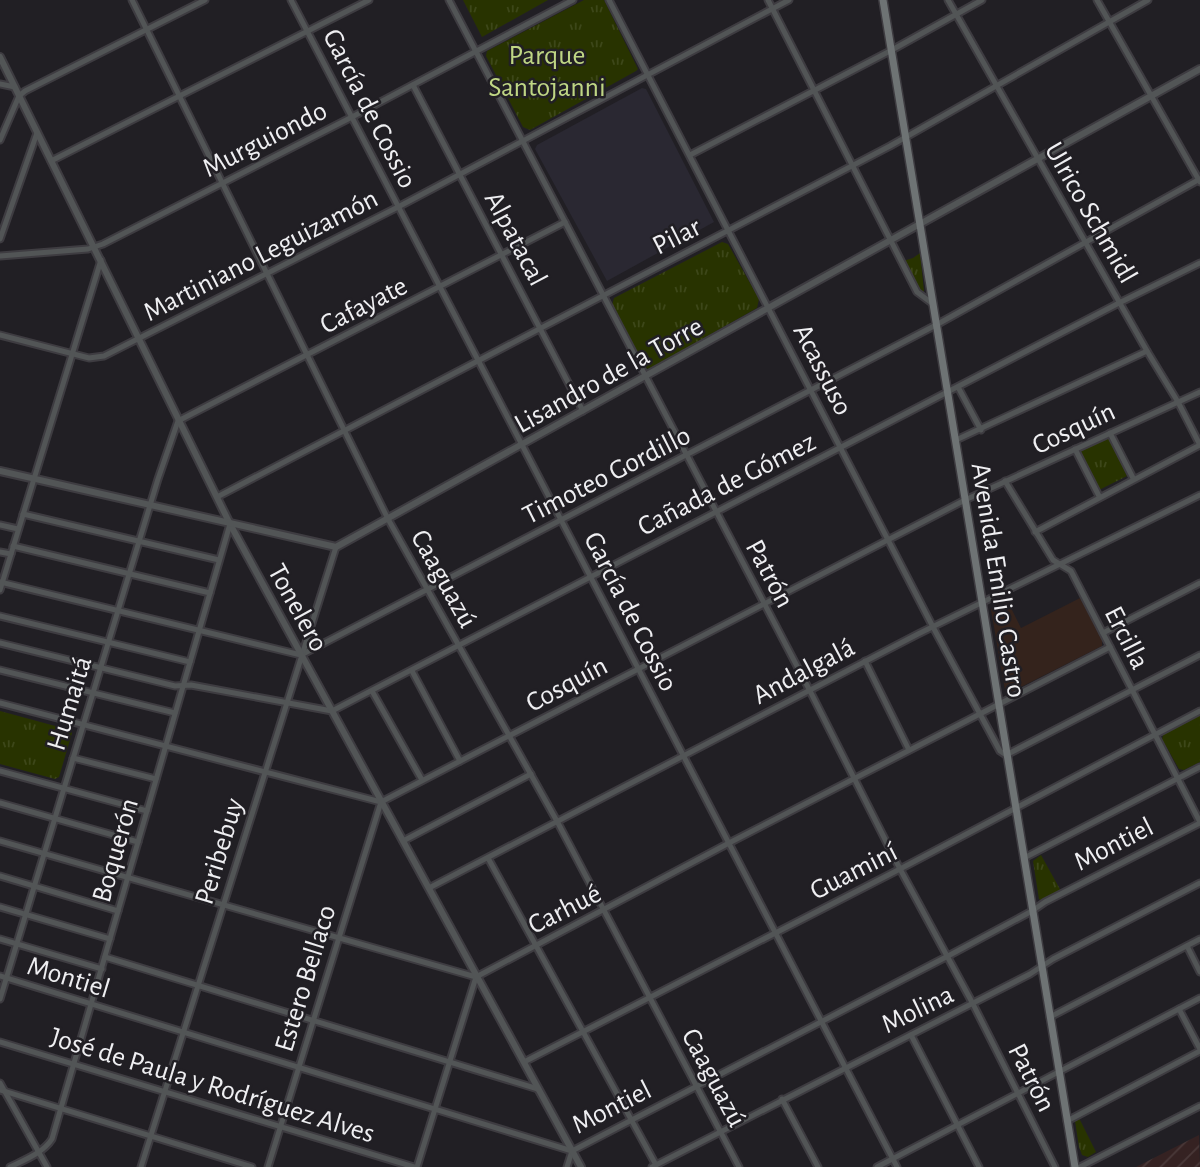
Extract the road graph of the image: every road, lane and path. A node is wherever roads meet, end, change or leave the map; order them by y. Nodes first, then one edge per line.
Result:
1 (132, 0) edge
2 (205, 0) edge
3 (291, 0) edge
4 (369, 0) edge
5 (449, 0) edge
6 (573, 0) edge
7 (609, 0) edge
8 (768, 0) edge
9 (789, 0) edge
10 (883, 0) edge
11 (948, 0) edge
12 (982, 0) edge
13 (1097, 0) edge
14 (1148, 0) edge
15 (773, 9) junction
16 (956, 15) junction
17 (1109, 22) junction
18 (147, 30) junction
19 (307, 32) junction
20 (890, 51) junction
21 (475, 52) junction
22 (0, 57) edge
23 (1200, 69) edge
24 (648, 75) junction
25 (0, 85) edge
26 (413, 85) junction
27 (15, 87) junction
28 (996, 87) junction
29 (815, 91) junction
30 (19, 96) junction
31 (180, 96) junction
32 (1150, 97) junction
33 (352, 117) junction
34 (37, 132) junction
35 (905, 138) junction
36 (0, 140) edge
37 (522, 141) junction
38 (690, 155) junction
39 (51, 160) junction
40 (1038, 160) junction
41 (853, 165) junction
42 (459, 174) junction
43 (1200, 180) edge
44 (222, 183) junction
45 (398, 207) junction
46 (565, 222) junction
47 (920, 225) junction
48 (729, 232) junction
49 (0, 239) edge
50 (891, 241) junction
51 (1085, 242) junction
52 (94, 247) junction
53 (0, 256) edge
54 (501, 256) junction
55 (101, 260) junction
56 (1200, 264) edge
57 (266, 273) junction
58 (440, 288) junction
59 (603, 297) junction
60 (1119, 303) junction
61 (933, 304) junction
62 (769, 309) junction
63 (936, 325) junction
64 (541, 329) junction
65 (0, 335) edge
66 (139, 338) junction
67 (1147, 351) junction
68 (71, 353) junction
69 (308, 355) junction
70 (479, 362) junction
71 (645, 378) junction
72 (958, 387) junction
73 (811, 390) junction
74 (948, 392) junction
75 (1200, 392) edge
76 (1178, 402) junction
77 (583, 411) junction
78 (178, 421) junction
79 (981, 429) junction
80 (345, 431) junction
81 (1110, 433) junction
82 (956, 440) junction
83 (522, 445) junction
84 (1200, 445) edge
85 (841, 447) junction
86 (1075, 449) junction
87 (686, 456) junction
88 (0, 471) edge
89 (1133, 478) junction
90 (33, 479) junction
91 (1005, 481) junction
92 (1200, 495) edge
93 (1099, 496) junction
94 (216, 497) junction
95 (965, 499) junction
96 (150, 506) junction
97 (715, 512) junction
98 (23, 514) junction
99 (388, 519) junction
100 (561, 520) junction
101 (230, 524) junction
102 (0, 525) edge
103 (18, 529) junction
104 (1035, 532) junction
105 (888, 538) junction
106 (139, 541) junction
107 (13, 546) junction
108 (336, 547) junction
109 (0, 552) edge
110 (11, 554) junction
111 (219, 560) junction
112 (1061, 564) junction
113 (129, 574) junction
114 (591, 577) junction
115 (1, 582) edge
116 (1200, 583) edge
117 (0, 590) edge
118 (428, 590) junction
119 (210, 593) junction
120 (763, 603) junction
121 (982, 603) junction
122 (118, 610) junction
123 (0, 616) edge
124 (933, 627) junction
125 (199, 630) junction
126 (1103, 633) junction
127 (0, 643) edge
128 (108, 643) junction
129 (458, 646) junction
130 (1110, 647) junction
131 (301, 655) junction
132 (1200, 655) edge
133 (865, 661) junction
134 (190, 662) junction
135 (100, 668) junction
136 (638, 669) junction
137 (0, 670) edge
138 (412, 671) junction
139 (183, 686) junction
140 (1131, 690) junction
141 (372, 691) junction
142 (810, 691) junction
143 (93, 693) junction
144 (0, 703) edge
145 (998, 703) junction
146 (286, 704) junction
147 (332, 711) junction
148 (1200, 711) edge
149 (175, 713) junction
150 (979, 714) junction
151 (83, 724) junction
152 (1155, 734) junction
153 (510, 736) junction
154 (166, 746) junction
155 (909, 750) junction
156 (1006, 755) junction
157 (684, 756) junction
158 (73, 758) junction
159 (460, 761) junction
160 (1200, 767) edge
161 (0, 771) edge
162 (265, 772) junction
163 (531, 774) junction
164 (1178, 777) junction
165 (854, 778) junction
166 (156, 779) junction
167 (422, 780) junction
168 (64, 789) junction
169 (381, 802) junction
170 (0, 803) edge
171 (1015, 808) junction
172 (147, 811) junction
173 (54, 818) junction
174 (1200, 822) edge
175 (558, 823) junction
176 (0, 841) edge
177 (403, 841) junction
178 (138, 842) junction
179 (729, 843) junction
180 (44, 853) junction
181 (488, 858) junction
182 (1024, 858) junction
183 (900, 870) junction
184 (0, 876) edge
185 (128, 877) junction
186 (1200, 883) edge
187 (34, 886) junction
188 (429, 888) junction
189 (223, 905) junction
190 (0, 907) edge
191 (118, 911) junction
192 (604, 911) junction
193 (1032, 911) junction
194 (26, 914) junction
195 (776, 933) junction
196 (339, 938) junction
197 (0, 939) edge
198 (110, 939) junction
199 (1200, 939) edge
200 (17, 944) junction
201 (536, 946) junction
202 (1187, 946) junction
203 (948, 956) junction
204 (105, 957) junction
205 (1041, 967) junction
206 (102, 969) junction
207 (1200, 972) edge
208 (3, 977) edge
209 (476, 977) junction
210 (198, 985) junction
211 (650, 997) junction
212 (1200, 998) edge
213 (0, 999) edge
214 (91, 1004) junction
215 (973, 1004) junction
216 (1179, 1009) junction
217 (1050, 1017) junction
218 (313, 1021) junction
219 (821, 1021) junction
220 (584, 1032) junction
221 (183, 1033) junction
222 (911, 1035) junction
223 (0, 1042) edge
224 (1200, 1050) edge
225 (450, 1062) junction
226 (524, 1062) junction
227 (74, 1064) junction
228 (845, 1067) junction
229 (299, 1068) junction
230 (1058, 1071) junction
231 (0, 1083) edge
232 (695, 1086) junction
233 (538, 1089) junction
234 (2, 1091) edge
235 (165, 1092) junction
236 (1018, 1093) junction
237 (782, 1099) junction
238 (1200, 1106) edge
239 (61, 1109) junction
240 (435, 1109) junction
241 (632, 1119) junction
242 (1066, 1122) junction
243 (957, 1125) junction
244 (280, 1127) junction
245 (720, 1132) junction
246 (151, 1136) junction
247 (572, 1151) junction
248 (38, 1152) junction
249 (893, 1159) junction
250 (655, 1166) edge
251 (10, 1167) edge
252 (47, 1167) edge
253 (141, 1167) edge
254 (252, 1167) edge
255 (268, 1167) edge
256 (415, 1167) edge
257 (567, 1167) edge
258 (581, 1167) edge
259 (739, 1167) edge
260 (818, 1167) edge
261 (877, 1167) edge
262 (897, 1167) edge
263 (979, 1167) edge
264 (1055, 1167) edge
265 (1075, 1167) edge
266 (1080, 1167) edge

1 - 18 street, Caaguazú
2 - 18 street
3 - 19 street, García de Cossio
4 - 19 street
5 - 21 street, Patrón
6 - 21 street, Murguiondo
7 - 24 street, Acassuso
8 - 15 street
9 - 15 street, Martiniano Leguizamón
10 - 20 main road, Avenida Emilio Castro
11 - 16 street, Ulrico Schmidl
12 - 16 street
13 - 17 street
14 - 17 street, Pilar
15 - 24 street, Martiniano Leguizamón
15 - 29 street
16 - 20 street
16 - 28 street, Ulrico Schmidl
17 - 28 street, Pilar
17 - 32 street
18 - 30 street
18 - 31 street, Caaguazú
19 - 31 street
19 - 33 street, García de Cossio
20 - 29 street
20 - 35 main road, Avenida Emilio Castro
21 - 26 street, Murguiondo
21 - 37 street, Patrón
22 - 27 street, Tonelero
23 - 32 street, Lisandro de la Torre
24 - 37 street, Martiniano Leguizamón
24 - 38 street, Acassuso
25 - 27 street
26 - 33 street, Murguiondo
26 - 42 street, Alpatacal
27 - 30 street, Tonelero
28 - 35 street, Pilar
28 - 40 street, Ulrico Schmidl
29 - 38 street
29 - 41 street
30 - 34 street, Tonelero
30 - 36 street
31 - 39 street
31 - 44 street, Caaguazú
32 - 40 street, Lisandro de la Torre
32 - 43 street
33 - 44 street, Murguiondo
33 - 45 street, García de Cossio
34 - 39 street, Tonelero
34 - 49 street
35 - 41 street, Pilar
35 - 47 main road, Avenida Emilio Castro
37 - 42 street, Martiniano Leguizamón
37 - 46 street, Patrón
38 - 48 street, Acassuso
39 - 52 street, Tonelero
40 - 47 street, Lisandro de la Torre
40 - 51 street, Ulrico Schmidl
41 - 48 street, Pilar
41 - 50 street
42 - 45 street, Martiniano Leguizamón
42 - 54 street, Alpatacal
43 - 51 street, Timoteo Gordillo
44 - 52 street, Murguiondo
44 - 57 street, Caaguazú
45 - 57 street, Martiniano Leguizamón
45 - 58 street, García de Cossio
46 - 54 street, Cafayate
46 - 59 street, Patrón
47 - 50 street, Lisandro de la Torre
47 - 61 main road, Avenida Emilio Castro
48 - 59 street, Pilar
48 - 62 street, Acassuso
50 - 61 street
50 - 62 street, Lisandro de la Torre
51 - 60 street, Ulrico Schmidl
51 - 63 street, Timoteo Gordillo
52 - 53 street, Murguiondo
52 - 55 street, Tonelero
54 - 58 street, Cafayate
54 - 64 street, Alpatacal
55 - 66 street, Tonelero
55 - 68 street
56 - 60 street, Cañada de Gómez
57 - 66 street, Martiniano Leguizamón
57 - 69 street, Caaguazú
58 - 69 street, Cafayate
58 - 70 street, García de Cossio
59 - 64 street, Pilar
59 - 71 street, Patrón
60 - 67 street, Ulrico Schmidl
60 - 72 street, Cañada de Gómez
61 - 63 main road, Avenida Emilio Castro
62 - 71 street, Lisandro de la Torre
62 - 73 street, Acassuso
63 - 73 street, Timoteo Gordillo
63 - 74 main road, Avenida Emilio Castro
64 - 70 street, Pilar
64 - 77 street, Alpatacal
65 - 68 street, Martiniano Leguizamón
66 - 68 street, Martiniano Leguizamón
66 - 78 street, Tonelero
67 - 76 street, Ulrico Schmidl
67 - 79 street
68 - 90 street
69 - 78 street, Cafayate
69 - 80 street, Caaguazú
70 - 80 street, Pilar
70 - 83 street, García de Cossio
71 - 77 street, Lisandro de la Torre
71 - 87 street, Patrón
72 - 74 street, Cañada de Gómez
72 - 79 street
73 - 85 street, Acassuso
73 - 87 street, Timoteo Gordillo
74 - 82 main road, Avenida Emilio Castro
74 - 85 street, Cañada de Gómez
75 - 76 street, Cosquín
76 - 81 street, Cosquín
76 - 84 street, Ulrico Schmidl
77 - 83 street, Lisandro de la Torre
78 - 94 street, Tonelero
78 - 96 street, Humaitá
79 - 82 street
80 - 94 street, Pilar
80 - 99 street, Caaguazú
81 - 86 street, Cosquín
81 - 89 street
82 - 95 main road, Avenida Emilio Castro
83 - 99 street, Lisandro de la Torre
83 - 100 street, García de Cossio
84 - 89 street
85 - 97 street, Cañada de Gómez
85 - 105 street, Acassuso
86 - 91 street, Cosquín
86 - 93 street
87 - 97 street, Patrón
87 - 100 street, Timoteo Gordillo
88 - 90 street
89 - 93 street
90 - 96 street
90 - 98 street
91 - 95 street, Cosquín
91 - 104 street, Ercilla
92 - 112 street, Andalgalá
93 - 104 street
94 - 101 street, Tonelero
95 - 105 street, Cosquín
95 - 121 main road, Avenida Emilio Castro
96 - 101 street
96 - 106 street, Humaitá
97 - 114 street, Cañada de Gómez
97 - 120 street, Patrón
98 - 103 street
98 - 106 street
99 - 108 street, Lisandro de la Torre
99 - 118 street, Caaguazú
100 - 114 street, García de Cossio
100 - 118 street, Timoteo Gordillo
101 - 108 street
101 - 111 street, Boquerón
101 - 131 street, Tonelero
102 - 103 street
103 - 107 street
104 - 112 street, Ercilla
105 - 120 street, Cosquín
105 - 124 street, Acassuso
106 - 111 street
106 - 113 street, Humaitá
107 - 110 street
107 - 113 street
108 - 131 street, Peribebuy
109 - 110 street
110 - 115 street
111 - 119 street, Boquerón
112 - 121 street, Andalgalá
112 - 126 street, Ercilla
113 - 119 street
113 - 122 street, Humaitá
114 - 129 street, Cañada de Gómez
114 - 136 street, García de Cossio
115 - 117 street
115 - 122 street
116 - 126 street
118 - 129 street, Caaguazú
118 - 131 street, Timoteo Gordillo
119 - 125 street, Boquerón
120 - 136 street, Cosquín
120 - 142 street, Patrón
121 - 124 street, Andalgalá
121 - 145 main road, Avenida Emilio Castro
122 - 125 street
122 - 128 street, Humaitá
123 - 128 street
124 - 133 street, Andalgalá
124 - 150 street, Acassuso
125 - 131 street
125 - 134 street, Boquerón
126 - 130 street, Ercilla
127 - 135 street
128 - 134 street
128 - 135 street, Humaitá
129 - 138 street, Cañada de Gómez
129 - 153 street, Caaguazú
130 - 140 street, Ercilla
130 - 145 street, Carhué
131 - 146 street, Peribebuy
131 - 147 street, Tonelero
132 - 140 street
133 - 142 street, Andalgalá
133 - 155 street
134 - 139 street, Boquerón
135 - 139 street
135 - 143 street, Humaitá
136 - 153 street, Cosquín
136 - 157 street, García de Cossio
137 - 143 street
138 - 141 street, Cañada de Gómez
138 - 159 street
139 - 146 street
139 - 149 street, Boquerón
140 - 152 street, Ercilla
140 - 156 street
141 - 147 street, Cañada de Gómez
141 - 167 street
142 - 157 street, Andalgalá
142 - 165 street, Patrón
143 - 149 street
143 - 151 street, Humaitá
144 - 151 street
145 - 150 street, Carhué
145 - 156 main road, Avenida Emilio Castro
146 - 147 street
146 - 162 street, Peribebuy
147 - 169 street, Tonelero
148 - 152 street, Guaminí
149 - 154 street, Boquerón
150 - 155 street, Carhué
150 - 156 street, Acassuso
151 - 154 street
151 - 158 street, Humaitá
152 - 164 street, Ercilla
152 - 171 street, Guaminí
153 - 159 street, Cosquín
153 - 163 street, Caaguazú
154 - 162 street
154 - 166 street, Boquerón
155 - 165 street, Carhué
156 - 171 main road, Avenida Emilio Castro
157 - 175 street, Andalgalá
157 - 179 street, García de Cossio
158 - 166 street
158 - 168 street, Humaitá
159 - 167 street, Cosquín
160 - 164 street
161 - 168 street
162 - 169 street
162 - 189 street, Peribebuy
163 - 175 street, Caaguazú
163 - 177 street
164 - 174 street, Ercilla
164 - 182 street
165 - 179 street, Carhué
165 - 183 street, Patrón
166 - 172 street, Boquerón
167 - 169 street, Cosquín
168 - 172 street
168 - 173 street, Humaitá
169 - 177 street, Tonelero
169 - 196 street, Estero Bellaco
170 - 173 street
171 - 182 main road, Avenida Emilio Castro
171 - 183 street, Guaminí
172 - 178 street, Boquerón
173 - 178 street
173 - 180 street, Humaitá
174 - 193 street, Montiel
175 - 181 street, Andalgalá
175 - 192 street, Caaguazú
176 - 180 street
177 - 188 street, Tonelero
178 - 185 street, Boquerón
179 - 192 street, Carhué
179 - 195 street, García de Cossio
180 - 185 street
180 - 187 street, Humaitá
181 - 188 street, Andalgalá
181 - 201 street
182 - 193 main road, Avenida Emilio Castro
183 - 195 street, Guaminí
183 - 203 street, Patrón
184 - 187 street
185 - 189 street
185 - 191 street, Boquerón
186 - 205 street, Molina
187 - 191 street
187 - 194 street, Humaitá
188 - 209 street, Tonelero
189 - 196 street
189 - 210 street, Peribebuy
190 - 194 street
191 - 198 street, Boquerón
192 - 201 street, Carhué
192 - 211 street, Caaguazú
193 - 203 street, Montiel
193 - 205 main road, Avenida Emilio Castro
194 - 198 street
194 - 200 street, Humaitá
195 - 211 street, Guaminí
195 - 219 street, García de Cossio
196 - 209 street
196 - 218 street, Estero Bellaco
197 - 200 street
198 - 204 street, Boquerón
199 - 202 street
200 - 206 street
200 - 208 street, Humaitá
201 - 209 street, Carhué
201 - 220 street
202 - 207 street
202 - 217 street
203 - 215 street, Patrón
203 - 219 street, Montiel
204 - 206 street, Boquerón
204 - 210 street
205 - 215 street, Molina
205 - 217 main road, Avenida Emilio Castro
206 - 214 street, Boquerón
208 - 213 street, Humaitá
208 - 214 street, Montiel
209 - 225 street
209 - 226 street, Tonelero
210 - 218 street
210 - 221 street, Peribebuy
211 - 220 street, Guaminí
211 - 232 street, Caaguazú
212 - 216 street
214 - 221 street, Montiel
214 - 227 street, Boquerón
215 - 222 street, Molina
215 - 236 street, Patrón
216 - 224 street
216 - 230 street
217 - 230 main road, Avenida Emilio Castro
218 - 225 street
218 - 229 street, Estero Bellaco
219 - 228 street, García de Cossio
219 - 232 street, Montiel
220 - 226 street, Guaminí
220 - 241 street
221 - 229 street, Montiel
221 - 235 street, Peribebuy
222 - 228 street, Molina
222 - 243 street
223 - 227 street, José de Paula y Rodríguez Alves
224 - 242 street
225 - 233 street
225 - 240 street
226 - 233 street, Tonelero
227 - 235 street, José de Paula y Rodríguez Alves
227 - 239 street, Boquerón
228 - 237 street, Molina
228 - 249 street, García de Cossio
229 - 240 street, Montiel
229 - 244 street, Estero Bellaco
230 - 236 street
230 - 242 main road, Avenida Emilio Castro
231 - 234 street
232 - 241 street, Montiel
232 - 245 street, Caaguazú
233 - 247 street, Tonelero
234 - 239 street
234 - 248 street
235 - 244 street, José de Paula y Rodríguez Alves
235 - 246 street, Peribebuy
236 - 243 street
236 - 264 street, Patrón
237 - 245 street, Molina
237 - 260 street
238 - 266 street
239 - 246 street
239 - 248 street, Boquerón
240 - 247 street, Montiel
240 - 256 street
241 - 247 street, Montiel
241 - 250 street
242 - 265 main road, Avenida Emilio Castro
243 - 249 street
243 - 263 street
244 - 255 street, Estero Bellaco
244 - 256 street, José de Paula y Rodríguez Alves
245 - 250 street, Molina
245 - 259 street, Caaguazú
246 - 253 street, Peribebuy
246 - 254 street
247 - 257 street
247 - 258 street, Tonelero
248 - 251 street, Boquerón
248 - 252 street
249 - 261 street
249 - 262 street, García de Cossio

